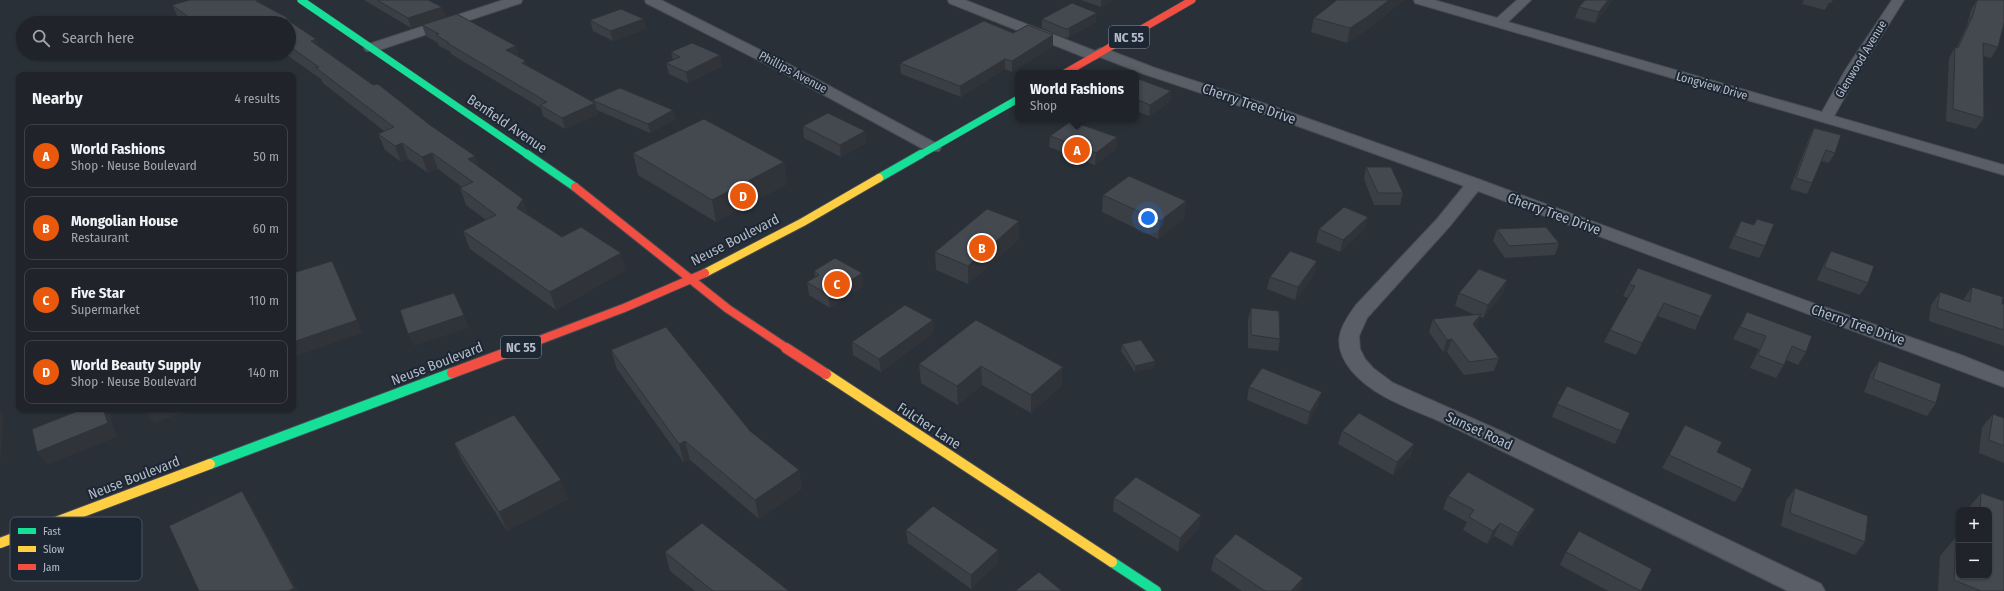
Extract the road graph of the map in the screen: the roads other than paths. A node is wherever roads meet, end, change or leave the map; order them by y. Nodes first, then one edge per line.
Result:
1 (301, 0) edge
2 (516, 0) edge
3 (651, 0) edge
4 (954, 0) edge
5 (1192, 0) edge
6 (1420, 0) edge
7 (1525, 0) edge
8 (1898, 0) edge
9 (1499, 24) junction
10 (371, 48) junction
11 (1098, 54) junction
12 (1070, 70) edge
13 (1015, 102) edge
14 (1825, 119) junction
15 (933, 148) junction
16 (2004, 170) edge
17 (1475, 184) junction
18 (691, 278) junction
19 (2004, 380) edge
20 (71, 517) edge
21 (10, 540) edge
22 (0, 544) edge
23 (1156, 591) edge
24 (1812, 591) edge

1 - 10 street, Benfield Avenue
2 - 10 street
3 - 15 street, Phillips Avenue
4 - 11 street, Cherry Tree Drive
5 - 11 street, NC 55
6 - 9 street, Longview Drive
7 - 9 street
8 - 14 street, Glenwood Avenue
9 - 14 street, Longview Drive
10 - 18 street, Benfield Avenue
11 - 12 street, NC 55
11 - 17 street, Cherry Tree Drive
13 - 15 street, Neuse Boulevard / NC 55
14 - 16 street, Longview Drive
15 - 18 street, Neuse Boulevard / NC 55
17 - 19 street, Cherry Tree Drive
17 - 24 street, Sunset Road
18 - 20 street, Neuse Boulevard / NC 55
18 - 23 street, Fulcher Lane
21 - 22 street, Neuse Boulevard / NC 55

